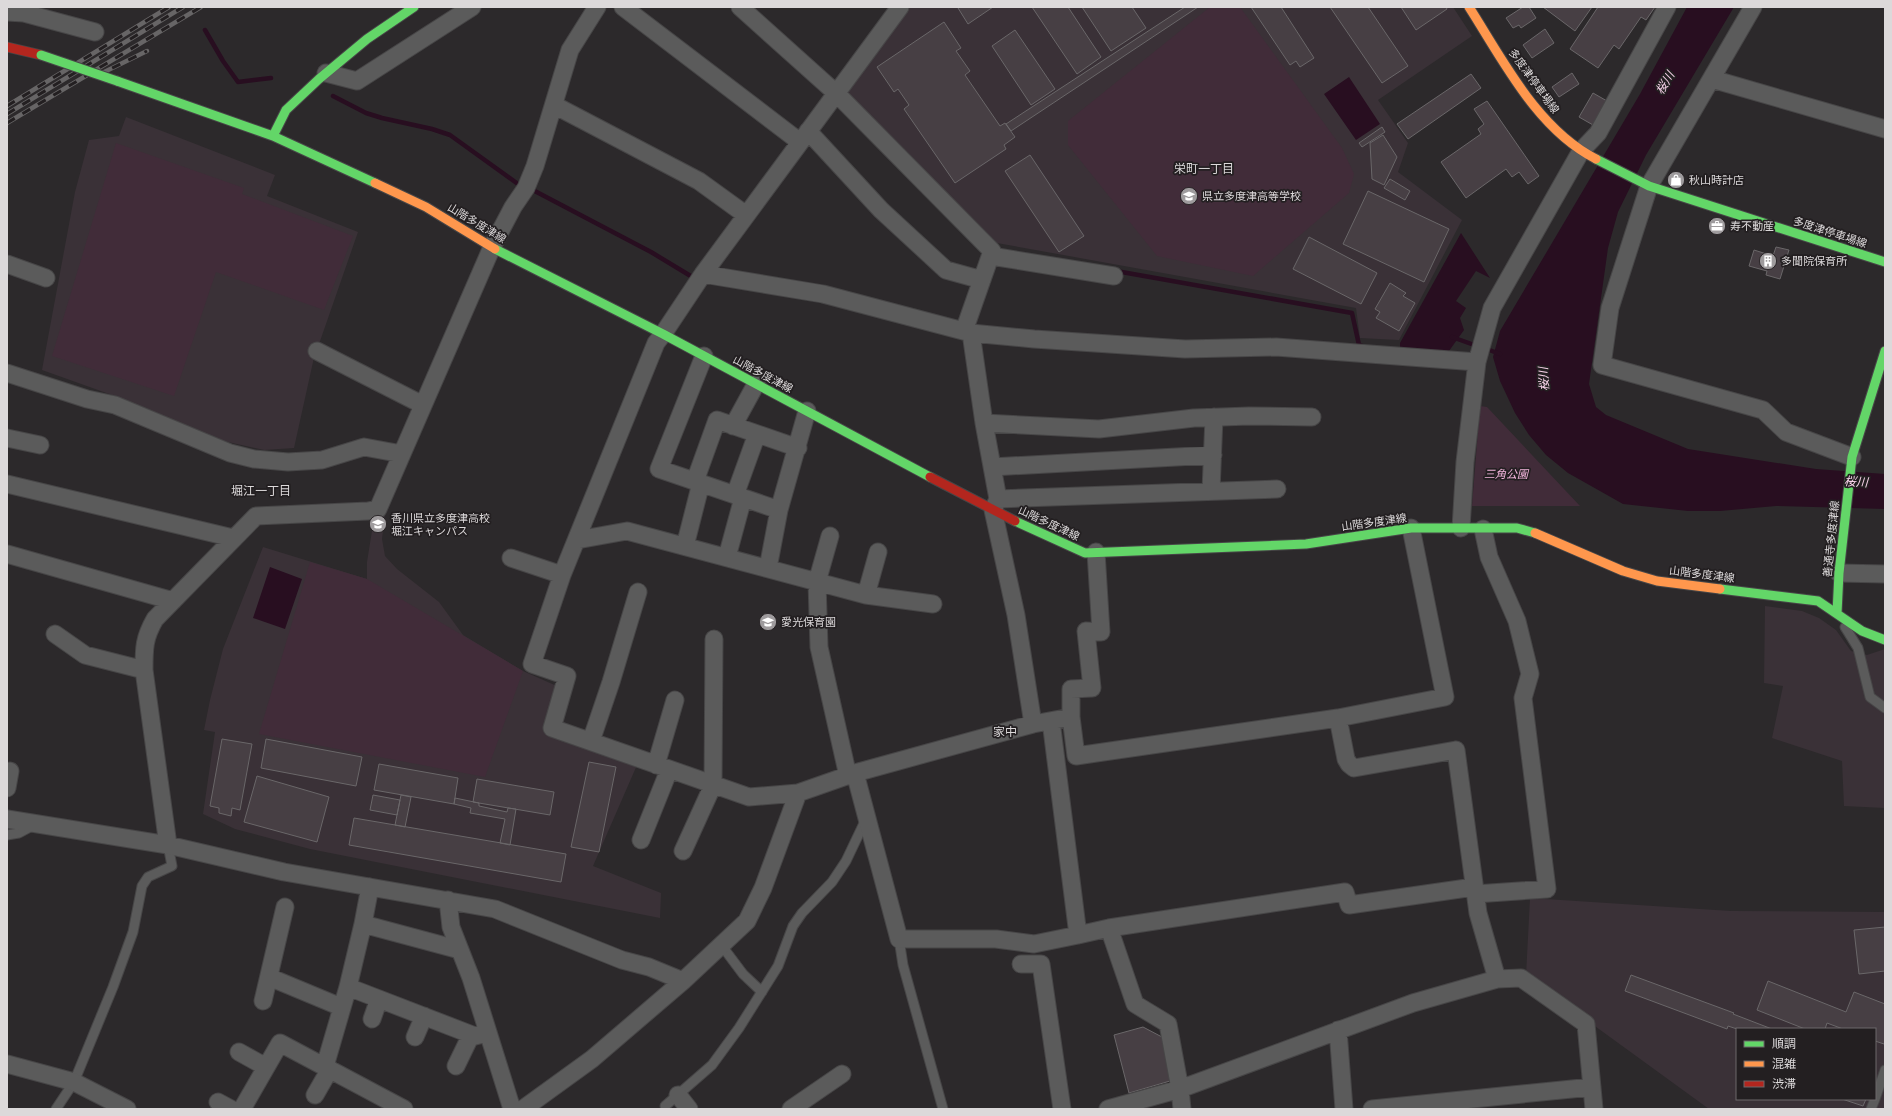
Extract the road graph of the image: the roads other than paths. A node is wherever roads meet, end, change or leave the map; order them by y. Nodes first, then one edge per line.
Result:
1 (414, 7) edge
2 (472, 7) edge
3 (597, 7) edge
4 (623, 7) edge
5 (740, 7) edge
6 (900, 7) edge
7 (1469, 7) edge
8 (1666, 7) edge
9 (1753, 7) edge
10 (7, 12) edge
11 (95, 32) dead end
12 (7, 47) edge
13 (326, 73) junction
14 (1712, 79) junction
15 (837, 94) junction
16 (554, 105) junction
17 (1885, 129) edge
18 (273, 136) junction
19 (804, 136) junction
20 (1587, 155) junction
21 (1643, 183) junction
22 (746, 215) junction
23 (492, 247) junction
24 (991, 256) junction
25 (1885, 262) edge
26 (7, 264) edge
27 (703, 274) junction
28 (1114, 276) dead end
29 (46, 278) dead end
30 (982, 280) junction
31 (968, 332) junction
32 (663, 334) junction
33 (317, 351) dead end
34 (1885, 351) edge
35 (704, 356) junction
36 (1477, 362) junction
37 (7, 373) edge
38 (756, 384) junction
39 (423, 406) junction
40 (807, 411) junction
41 (1214, 417) junction
42 (1312, 417) dead end
43 (984, 423) junction
44 (733, 426) junction
45 (756, 434) junction
46 (7, 438) edge
47 (40, 445) dead end
48 (798, 448) junction
49 (402, 454) junction
50 (1213, 455) junction
51 (1852, 457) junction
52 (992, 467) junction
53 (698, 482) junction
54 (7, 484) edge
55 (1277, 489) dead end
56 (1211, 491) junction
57 (739, 496) junction
58 (996, 504) junction
59 (779, 510) junction
60 (1411, 528) junction
61 (1461, 528) junction
62 (1483, 529) junction
63 (830, 536) dead end
64 (233, 538) junction
65 (577, 540) junction
66 (684, 546) junction
67 (878, 552) dead end
68 (1096, 552) junction
69 (7, 554) edge
70 (727, 557) junction
71 (511, 558) dead end
72 (768, 568) junction
73 (1839, 573) junction
74 (1885, 574) edge
75 (562, 575) junction
76 (817, 582) junction
77 (638, 592) dead end
78 (866, 595) junction
79 (173, 601) junction
80 (933, 604) dead end
81 (1837, 614) junction
82 (55, 634) dead end
83 (714, 639) dead end
84 (1885, 640) edge
85 (144, 670) junction
86 (675, 700) dead end
87 (1885, 708) edge
88 (1071, 717) junction
89 (1338, 718) junction
90 (1051, 720) junction
91 (1034, 724) junction
92 (591, 741) junction
93 (662, 767) junction
94 (852, 774) junction
95 (713, 785) junction
96 (798, 793) junction
97 (867, 817) junction
98 (7, 819) edge
99 (37, 823) junction
100 (7, 835) edge
101 (641, 840) dead end
102 (168, 845) junction
103 (683, 851) dead end
104 (370, 887) junction
105 (1474, 890) junction
106 (448, 900) junction
107 (286, 907) dead end
108 (363, 924) junction
109 (1109, 928) junction
110 (1078, 935) junction
111 (899, 939) junction
112 (722, 946) junction
113 (460, 950) junction
114 (1021, 964) dead end
115 (269, 977) junction
116 (1496, 979) junction
117 (683, 981) junction
118 (348, 987) junction
119 (762, 992) junction
120 (379, 999) junction
121 (263, 1001) dead end
122 (341, 1007) junction
123 (424, 1016) junction
124 (372, 1019) dead end
125 (1338, 1030) junction
126 (487, 1033) junction
127 (471, 1035) junction
128 (415, 1037) dead end
129 (239, 1052) dead end
130 (7, 1064) edge
131 (456, 1066) dead end
132 (266, 1067) junction
133 (327, 1068) junction
134 (1885, 1070) edge
135 (842, 1074) dead end
136 (74, 1082) junction
137 (1592, 1087) junction
138 (1180, 1089) junction
139 (316, 1094) dead end
140 (678, 1095) junction
141 (1876, 1096) edge
142 (377, 1102) edge
143 (665, 1106) dead end
144 (56, 1109) edge
145 (127, 1109) edge
146 (242, 1109) edge
147 (404, 1109) edge
148 (512, 1109) edge
149 (522, 1109) edge
150 (689, 1109) edge
151 (791, 1109) edge
152 (943, 1109) edge
153 (1062, 1109) edge
154 (1108, 1109) edge
155 (1182, 1109) edge
156 (1344, 1109) edge
157 (1372, 1109) edge
158 (1594, 1109) edge

1 - 13 main road
2 - 13 street
3 - 16 street
4 - 19 street
5 - 15 street
6 - 15 street
7 - 20 main road, 多度津停車場線
8 - 20 street
9 - 14 street
10 - 11 street
12 - 18 main road, 山階多度津線, bridge
13 - 18 main road
14 - 17 street
14 - 21 street
15 - 19 street
15 - 24 street
16 - 22 street
16 - 23 street
18 - 23 main road, 山階多度津線
19 - 22 street
19 - 30 street
20 - 21 main road, 多度津停車場線
20 - 36 street
21 - 25 main road, 多度津停車場線
21 - 51 street
22 - 27 street
23 - 32 main road, 山階多度津線
23 - 39 street
24 - 28 street
24 - 30 street
26 - 29 street
27 - 31 street
27 - 32 street
30 - 31 street
31 - 36 street
31 - 43 street
32 - 35 main road, 山階多度津線
32 - 65 street
33 - 39 street
34 - 51 main road, 善通寺多度津線
35 - 38 main road, 山階多度津線
35 - 53 street
36 - 61 street
37 - 49 street
38 - 40 main road, 山階多度津線
38 - 44 street
39 - 49 street
40 - 48 street
40 - 58 main road, 山階多度津線
41 - 42 street
41 - 43 street
41 - 50 street
43 - 52 street
44 - 45 street
44 - 53 street
45 - 48 street
45 - 57 street
46 - 47 street
48 - 59 street
49 - 64 street
50 - 52 street
50 - 56 street
51 - 73 main road, 善通寺多度津線
52 - 58 street
53 - 57 street
53 - 66 street
54 - 64 street
55 - 56 street
56 - 58 street
57 - 59 street
57 - 70 street
58 - 68 main road, 山階多度津線
58 - 91 street
59 - 72 street
60 - 61 main road, 山階多度津線
60 - 68 main road, 山階多度津線
60 - 89 street
61 - 62 main road, 山階多度津線
62 - 81 main road, 山階多度津線
62 - 105 street
63 - 76 street
64 - 79 street
65 - 66 street
65 - 75 street
66 - 70 street
67 - 78 street
68 - 88 street
69 - 79 street
70 - 72 street
71 - 75 street
72 - 76 street
73 - 74 street
73 - 81 main road, 善通寺多度津線
75 - 92 street
76 - 78 street
76 - 94 street
77 - 92 street
78 - 80 street
79 - 85 street
81 - 84 main road, 山階多度津線
81 - 87 lane
82 - 85 street
83 - 95 street
85 - 102 street
86 - 93 street
88 - 89 street
88 - 90 street
89 - 105 street
90 - 91 street
90 - 110 street
91 - 94 street
92 - 93 street
93 - 95 street
93 - 101 street
94 - 96 street
94 - 97 street
95 - 96 street
95 - 103 street
96 - 112 street
97 - 111 street
97 - 119 lane
98 - 99 street
99 - 100 lane
99 - 102 street
102 - 104 street
102 - 136 lane
104 - 106 street
104 - 108 street
105 - 109 street
105 - 116 street
106 - 113 street
106 - 117 street
107 - 115 street
108 - 113 street
108 - 118 street
109 - 110 street
109 - 138 street
110 - 111 street
111 - 152 lane
112 - 117 street
112 - 119 lane
113 - 126 street
114 - 153 street
115 - 121 street
115 - 122 street
116 - 125 street
116 - 137 street
117 - 149 street
118 - 120 street
118 - 122 street
119 - 140 lane
120 - 123 street
120 - 124 street
122 - 133 street
123 - 127 street
123 - 128 street
125 - 138 street
125 - 156 street
126 - 127 street
126 - 148 street
127 - 131 street
129 - 132 street
130 - 136 street
132 - 133 street
132 - 146 street
133 - 139 street
133 - 142 street
134 - 141 lane
135 - 151 street
136 - 144 lane
136 - 145 street
137 - 157 street
137 - 158 street
138 - 154 street
138 - 155 street
140 - 143 lane
140 - 150 street
142 - 147 street

